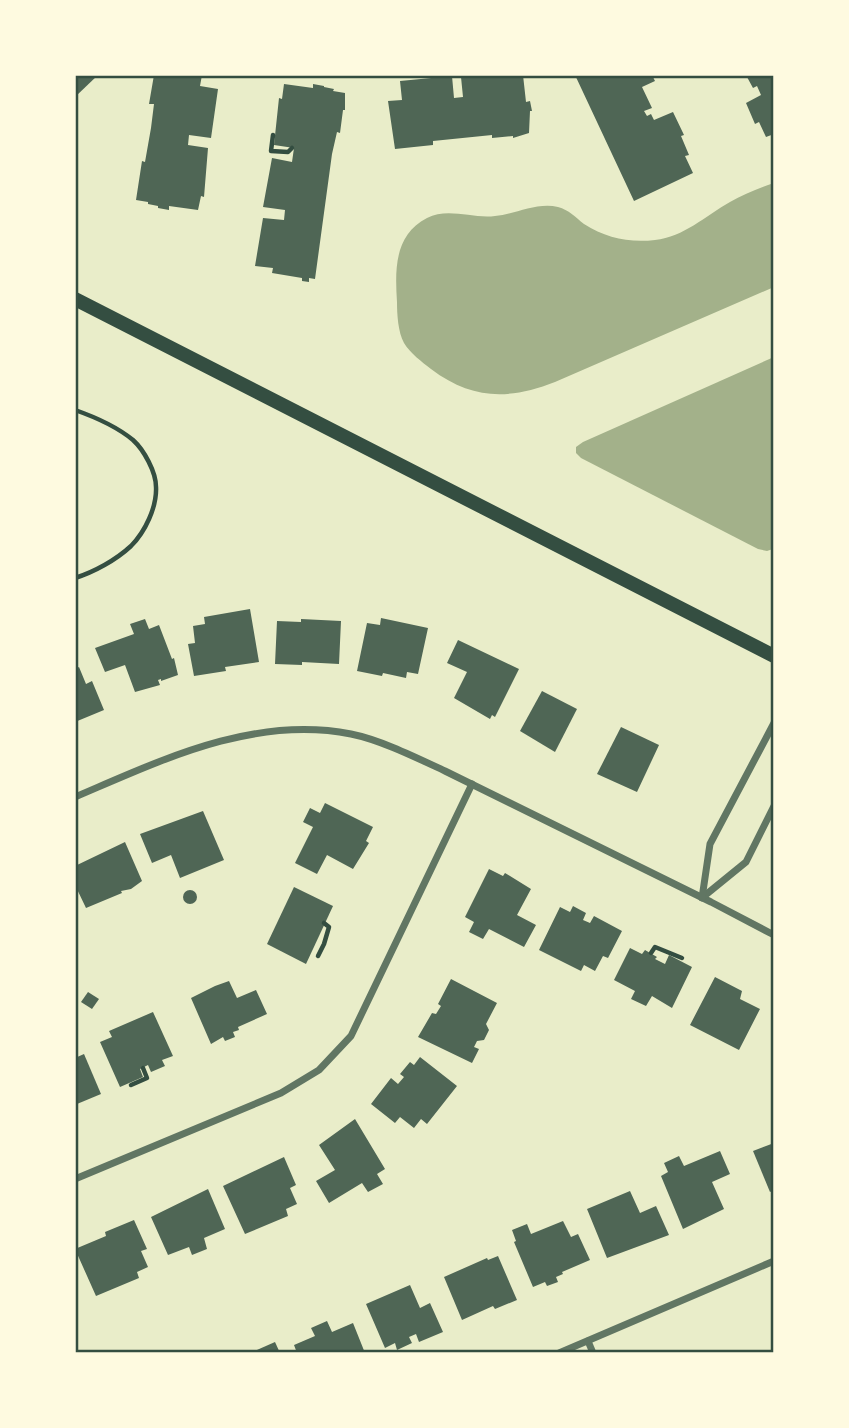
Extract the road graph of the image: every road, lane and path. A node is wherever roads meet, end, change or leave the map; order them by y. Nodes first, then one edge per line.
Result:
1 (273, 135) dead end
2 (292, 148) dead end
3 (75, 299) edge
4 (75, 410) edge
5 (75, 578) edge
6 (774, 656) edge
7 (774, 723) edge
8 (472, 785) junction
9 (75, 797) edge
10 (774, 806) edge
11 (702, 898) junction
12 (324, 923) dead end
13 (774, 935) edge
14 (651, 953) dead end
15 (318, 956) dead end
16 (682, 958) dead end
17 (143, 1068) dead end
18 (131, 1085) dead end
19 (75, 1180) edge
20 (774, 1261) edge
21 (588, 1341) junction
22 (559, 1353) edge
23 (593, 1353) edge

1 - 2 path
3 - 6 main road
4 - 5 path
7 - 11 street
8 - 9 street
8 - 11 street
8 - 19 street
10 - 11 street
11 - 13 street
12 - 15 path
14 - 16 path
17 - 18 path
20 - 21 street
21 - 22 street
21 - 23 street

